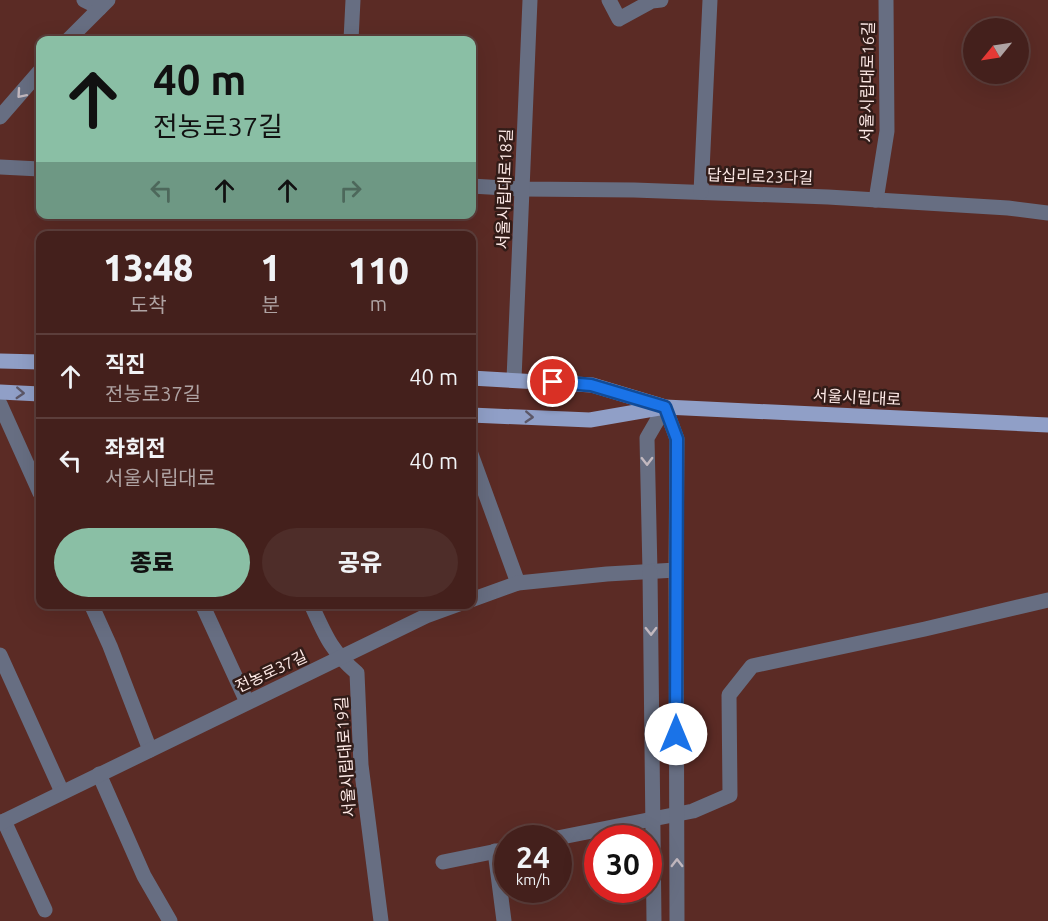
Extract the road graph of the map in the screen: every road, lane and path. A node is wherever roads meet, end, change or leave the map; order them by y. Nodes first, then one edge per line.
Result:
1 (84, 0) edge
2 (353, 0) edge
3 (530, 0) edge
4 (609, 0) edge
5 (661, 0) edge
6 (710, 0) edge
7 (886, 0) edge
8 (104, 4) edge
9 (72, 36) edge
10 (351, 36) edge
11 (36, 75) edge
12 (0, 114) edge
13 (0, 167) edge
14 (36, 169) edge
15 (476, 186) edge
16 (522, 189) junction
17 (701, 192) junction
18 (876, 200) junction
19 (1048, 213) edge
20 (0, 361) edge
21 (36, 362) edge
22 (476, 378) edge
23 (514, 379) junction
24 (0, 392) edge
25 (36, 394) edge
26 (0, 404) edge
27 (665, 407) junction
28 (476, 415) edge
29 (1048, 425) edge
30 (476, 467) edge
31 (36, 484) edge
32 (676, 570) junction
33 (650, 572) junction
34 (519, 583) junction
35 (476, 598) edge
36 (1048, 600) edge
37 (93, 609) edge
38 (204, 609) edge
39 (313, 609) edge
40 (423, 610) edge
41 (0, 655) edge
42 (340, 658) junction
43 (247, 702) junction
44 (150, 750) junction
45 (99, 774) junction
46 (62, 792) junction
47 (2, 822) edge
48 (572, 835) edge
49 (494, 851) edge
50 (443, 862) dead end
51 (503, 903) edge
52 (45, 910) dead end
53 (170, 921) edge
54 (381, 921) edge
55 (504, 921) edge
56 (654, 921) edge
57 (677, 921) edge

1 - 8 street
2 - 10 street
3 - 16 street, 서울시립대로18길
4 - 5 street
6 - 17 street
7 - 18 street, 서울시립대로16길
8 - 9 street
11 -> 12 street
13 - 14 street
15 - 16 street, 답십리로23다길
16 - 17 street, 답십리로23다길
16 - 23 street, 서울시립대로18길
17 - 18 street, 답십리로23다길
18 - 19 street, 답십리로23다길
20 - 21 main road
22 - 23 main road, 서울시립대로
23 - 27 main road, 서울시립대로
24 -> 25 main road
26 - 31 street
28 -> 27 main road, 서울시립대로
27 - 29 main road, 서울시립대로
27 - 32 street
27 -> 33 street
30 - 34 street
32 - 33 street
57 -> 32 street, bridge
33 - 34 street
33 -> 56 street, bridge
34 - 35 street
36 - 48 street
37 - 44 street
38 - 43 street
39 - 42 street, 서울시립대로19길
40 - 42 street, 전농로37길
41 - 46 street
42 - 43 street, 전농로37길
42 - 54 street, 서울시립대로19길
43 - 44 street, 전농로37길
44 - 45 street, 전농로37길
45 - 46 street, 전농로37길
45 - 53 street
46 - 47 street, 전농로37길
47 - 52 street
49 - 50 street
51 - 55 street

